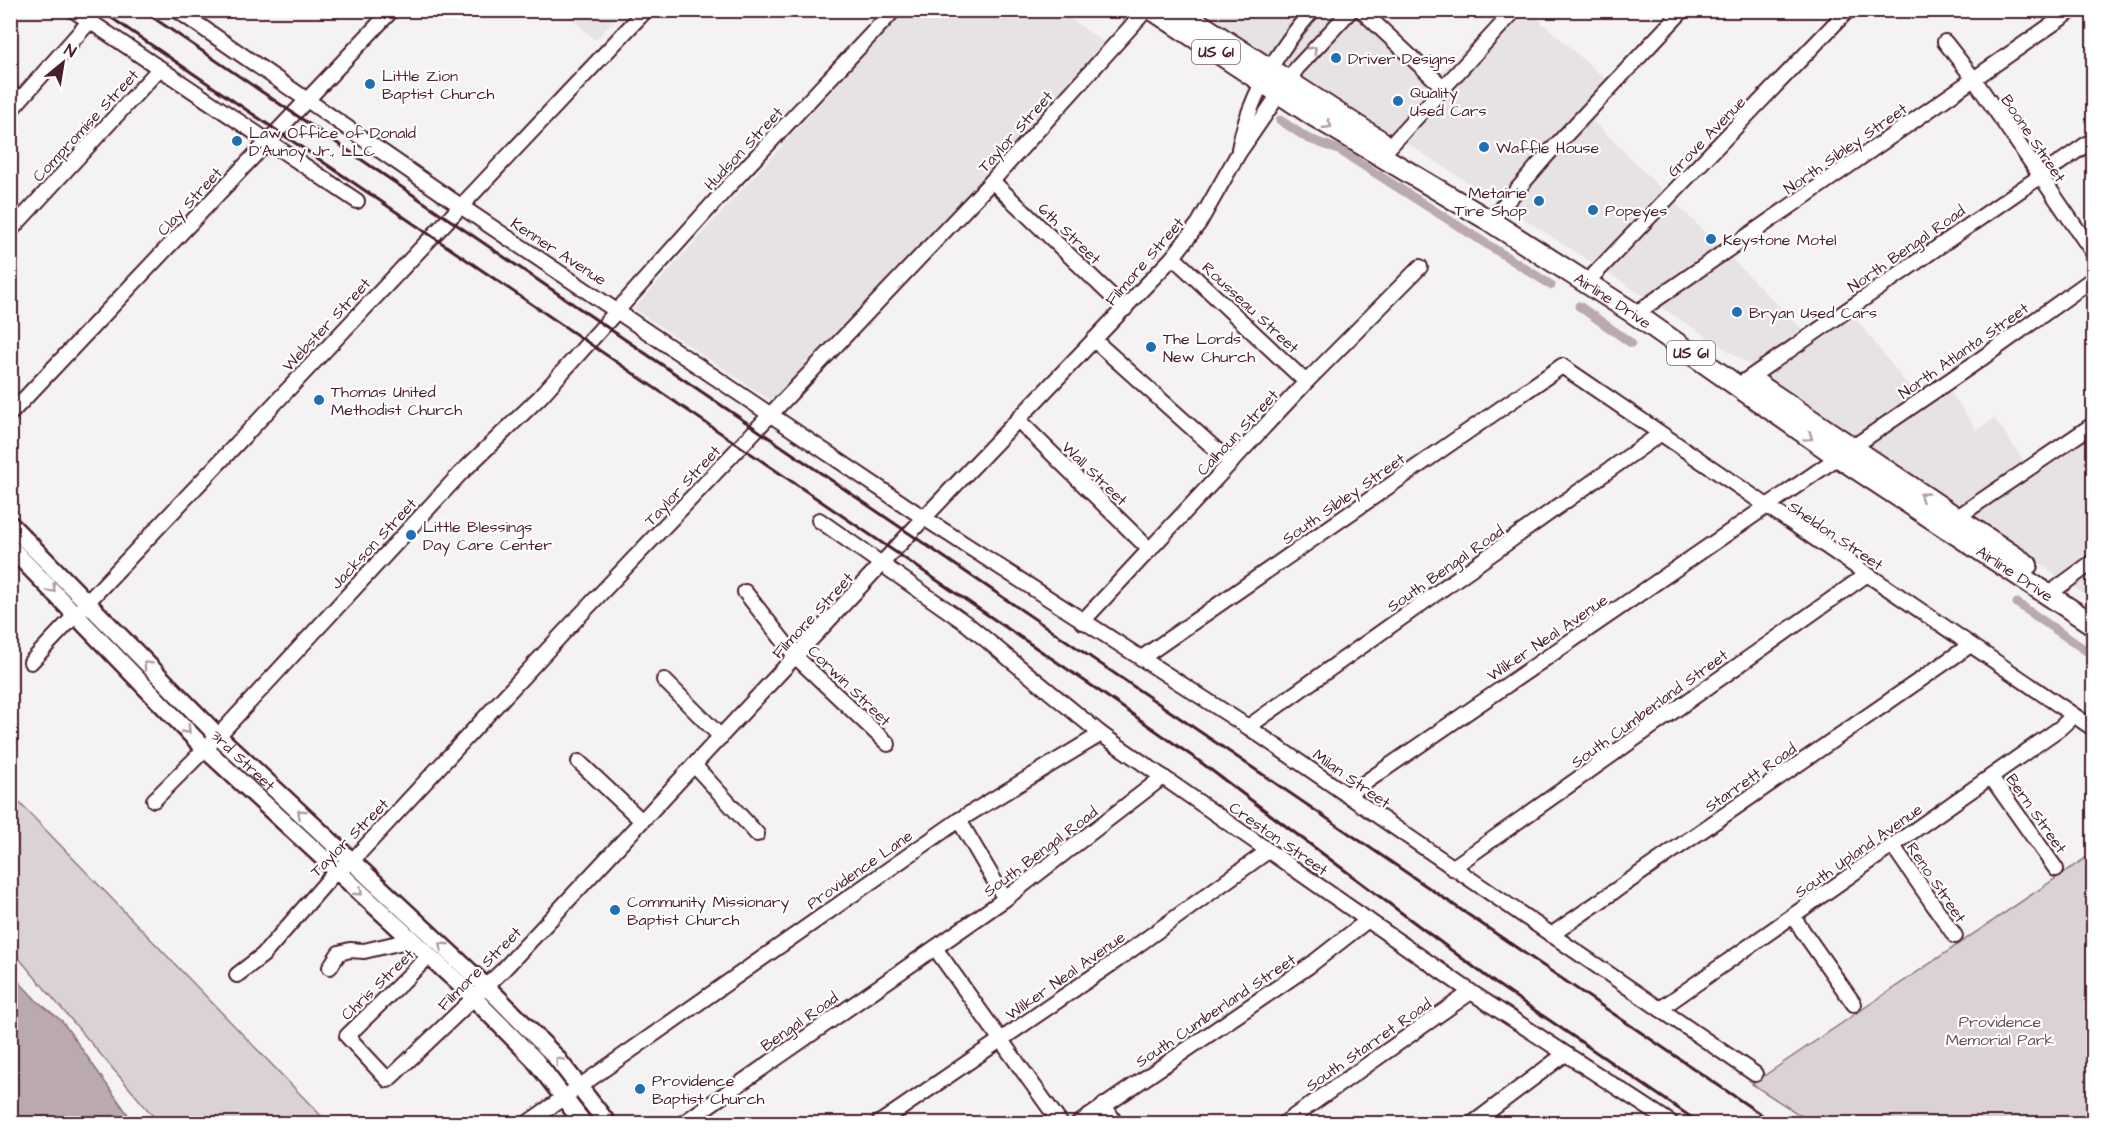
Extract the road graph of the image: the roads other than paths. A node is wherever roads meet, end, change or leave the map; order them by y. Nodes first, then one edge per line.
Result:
1 (73, 10) edge
2 (177, 10) edge
3 (392, 10) edge
4 (646, 10) edge
5 (894, 10) edge
6 (1146, 10) edge
7 (1154, 10) edge
8 (1179, 10) edge
9 (1313, 10) edge
10 (1351, 10) edge
11 (1361, 10) edge
12 (1515, 10) edge
13 (1683, 10) edge
14 (1848, 10) edge
15 (2073, 10) edge
16 (89, 22) junction
17 (1945, 42) dead end
18 (160, 68) junction
19 (1265, 76) junction
20 (1974, 79) junction
21 (1443, 87) junction
22 (1283, 88) junction
23 (307, 101) junction
24 (10, 111) edge
25 (2094, 139) edge
26 (269, 140) junction
27 (1385, 151) junction
28 (1238, 154) junction
29 (2040, 176) junction
30 (992, 181) junction
31 (357, 201) dead end
32 (462, 207) junction
33 (1493, 217) junction
34 (10, 231) edge
35 (2094, 254) edge
36 (1173, 257) junction
37 (1420, 267) dead end
38 (1590, 278) junction
39 (2094, 278) edge
40 (1125, 309) junction
41 (618, 310) junction
42 (1640, 310) junction
43 (1094, 340) junction
44 (1562, 366) joint
45 (1306, 382) junction
46 (1743, 382) junction
47 (10, 414) edge
48 (772, 415) junction
49 (1018, 420) junction
50 (2094, 424) edge
51 (1660, 434) junction
52 (1844, 452) junction
53 (1231, 463) junction
54 (1765, 507) junction
55 (924, 518) junction
56 (819, 520) dead end
57 (1949, 523) junction
58 (10, 524) edge
59 (10, 547) edge
60 (1150, 550) junction
61 (2094, 561) edge
62 (881, 564) junction
63 (1866, 575) junction
64 (2054, 590) junction
65 (745, 592) dead end
66 (82, 609) junction
67 (2094, 611) edge
68 (1082, 622) junction
69 (2094, 625) edge
70 (1968, 646) junction
71 (796, 657) junction
72 (1143, 657) junction
73 (31, 662) dead end
74 (664, 680) dead end
75 (2073, 716) junction
76 (1248, 727) junction
77 (2094, 729) edge
78 (1101, 734) junction
79 (218, 736) junction
80 (721, 737) junction
81 (888, 744) dead end
82 (204, 748) junction
83 (579, 762) dead end
84 (694, 765) junction
85 (1163, 777) junction
86 (1991, 777) junction
87 (1347, 795) junction
88 (154, 800) dead end
89 (959, 820) junction
90 (642, 821) junction
91 (756, 834) dead end
92 (1893, 846) junction
93 (1268, 851) junction
94 (352, 861) junction
95 (1452, 868) junction
96 (2056, 869) dead end
97 (336, 871) junction
98 (1005, 899) junction
99 (1793, 916) junction
100 (1368, 920) junction
101 (1551, 935) junction
102 (1954, 936) dead end
103 (411, 940) junction
104 (935, 948) junction
105 (429, 956) junction
106 (330, 967) dead end
107 (237, 975) dead end
108 (486, 986) junction
109 (1471, 992) junction
110 (473, 998) junction
111 (1854, 1004) dead end
112 (1660, 1009) junction
113 (1000, 1040) junction
114 (1564, 1054) junction
115 (1755, 1074) dead end
116 (388, 1080) joint
117 (579, 1087) junction
118 (564, 1097) junction
119 (1104, 1105) junction
120 (1669, 1123) edge
121 (525, 1124) edge
122 (584, 1124) edge
123 (608, 1124) edge
124 (682, 1124) edge
125 (878, 1124) edge
126 (1061, 1124) edge
127 (1078, 1124) edge
128 (1116, 1124) edge
129 (1283, 1124) edge
130 (1472, 1124) edge

1 - 16 street
2 - 23 street, Kenner Avenue
3 - 23 street, Clay Street
4 - 32 street, Webster Street
5 - 41 street, Hudson Street
6 - 30 street, Taylor Street
7 - 19 highway, Airline Drive / US 61
8 - 19 highway, Airline Drive / US 61
9 - 19 street, Filmore Street
22 -> 10 street, Filmore Street
11 - 21 street
12 - 21 street
13 - 33 street
14 - 38 street, Grove Avenue
15 - 20 street, North Sibley Street
16 - 18 street
16 - 24 street
17 - 20 street, Boone Street
18 - 26 street
18 - 34 street, Compromise Street
19 - 22 highway, Airline Drive / US 61
19 - 28 street, Filmore Street
20 - 29 street, Boone Street
20 - 42 street, North Sibley Street
21 - 27 street
22 - 27 highway, Airline Drive / US 61
22 - 28 street, Filmore Street
23 - 26 street, Clay Street
23 - 32 street, Kenner Avenue
25 - 29 street, North Bengal Road
26 - 31 street
26 - 47 street, Clay Street
27 - 33 highway, Airline Drive / US 61
28 - 36 street, Filmore Street
29 - 35 street, Boone Street
29 - 46 street, North Bengal Road
30 - 40 street, 6th Street
30 - 48 street, Taylor Street
32 - 41 street, Kenner Avenue
32 - 66 street, Webster Street
33 - 38 highway, Airline Drive / US 61
36 - 40 street, Filmore Street
36 - 45 street, Rousseau Street
37 - 45 street, Calhoun Street
38 - 42 highway, Airline Drive / US 61
39 - 52 street, North Atlanta Street
40 - 43 street, Filmore Street
41 - 48 street, Kenner Avenue
41 - 79 street, Jackson Street
42 - 46 highway, Airline Drive / US 61
43 - 49 street, Filmore Street
43 - 53 street
44 - 51 street, Sheldon Street
44 - 72 street, South Sibley Street
45 - 53 street, Calhoun Street
46 - 52 highway, Airline Drive / US 61
48 - 55 street, Kenner Avenue
48 - 94 street, Taylor Street
49 - 55 street, Filmore Street
49 - 60 street, Wall Street
50 - 57 street
51 - 54 street, Sheldon Street
51 - 76 street, South Bengal Road
52 - 54 street, North Atlanta Street
52 - 57 highway, Airline Drive / US 61
53 - 60 street, Calhoun Street
54 - 63 street, Sheldon Street
54 - 87 street, Wilker Neal Avenue
55 - 62 street, Filmore Street
55 - 68 street, Milan Street
56 - 62 street, Creston Street
57 - 64 highway, Airline Drive / US 61
58 - 66 main road, 3rd Street
59 -> 66 main road, 3rd Street
60 - 68 street, Calhoun Street
61 - 64 street
62 - 71 street, Filmore Street
62 - 78 street, Creston Street
63 - 70 street, Sheldon Street
63 - 95 street, South Cumberland Street
64 - 67 highway, Airline Drive / US 61
64 - 69 highway, Airline Drive / US 61
65 - 71 street, Corwin Street
66 - 73 street, Webster Street
79 -> 66 main road, 3rd Street
66 -> 82 main road, 3rd Street
68 - 72 street, Milan Street
70 - 75 street, Sheldon Street
70 - 101 street, Starrett Road
71 - 80 street, Filmore Street
71 - 81 street, Corwin Street
72 - 76 street, Milan Street
74 - 80 street
75 - 77 street, Sheldon Street
75 - 86 street, South Upland Avenue
76 - 87 street, Milan Street
78 - 85 street, Creston Street
78 - 89 street, Providence Lane
79 - 82 street, Jackson Street
94 -> 79 main road, 3rd Street
80 - 84 street, Filmore Street
82 - 88 street, Jackson Street
82 - 97 main road, 3rd Street
83 - 90 street
84 - 90 street, Filmore Street
84 - 91 street
85 - 93 street, Creston Street
85 - 98 street, South Bengal Road
86 - 92 street, South Upland Avenue
86 - 96 street, Bern Street
87 - 95 street, Milan Street
89 - 98 street
89 - 117 street, Providence Lane
90 - 108 street, Filmore Street
92 - 99 street, South Upland Avenue
92 - 102 street, Reno Street
93 - 100 street, Creston Street
93 - 113 street, Wilker Neal Avenue
94 - 97 street, Taylor Street
108 -> 94 main road, 3rd Street
95 - 101 street, Milan Street
97 -> 103 main road, 3rd Street
97 - 107 street, Taylor Street
98 - 104 street, South Bengal Road
99 - 111 street
99 - 112 street, South Upland Avenue
100 - 109 street, Creston Street
100 - 119 street, South Cumberland Street
101 - 112 street, Milan Street
103 - 105 main road, 3rd Street
103 - 106 street
104 - 113 street
104 - 124 street, Bengal Road
105 - 110 main road, 3rd Street
105 - 116 street, Chris Street
108 - 110 street, Filmore Street
117 -> 108 main road, 3rd Street
109 - 114 street, Creston Street
109 - 129 street, South Starret Road
110 - 116 street, Filmore Street
110 - 118 main road, 3rd Street
112 - 115 street, Milan Street
113 - 125 street, Wilker Neal Avenue
113 - 126 street
114 - 120 street, Creston Street
114 - 130 street
117 - 118 street, Providence Lane
117 - 123 main road, 3rd Street
118 - 121 street, Providence Lane
118 - 122 main road, 3rd Street
119 - 127 street, South Cumberland Street
119 - 128 street

